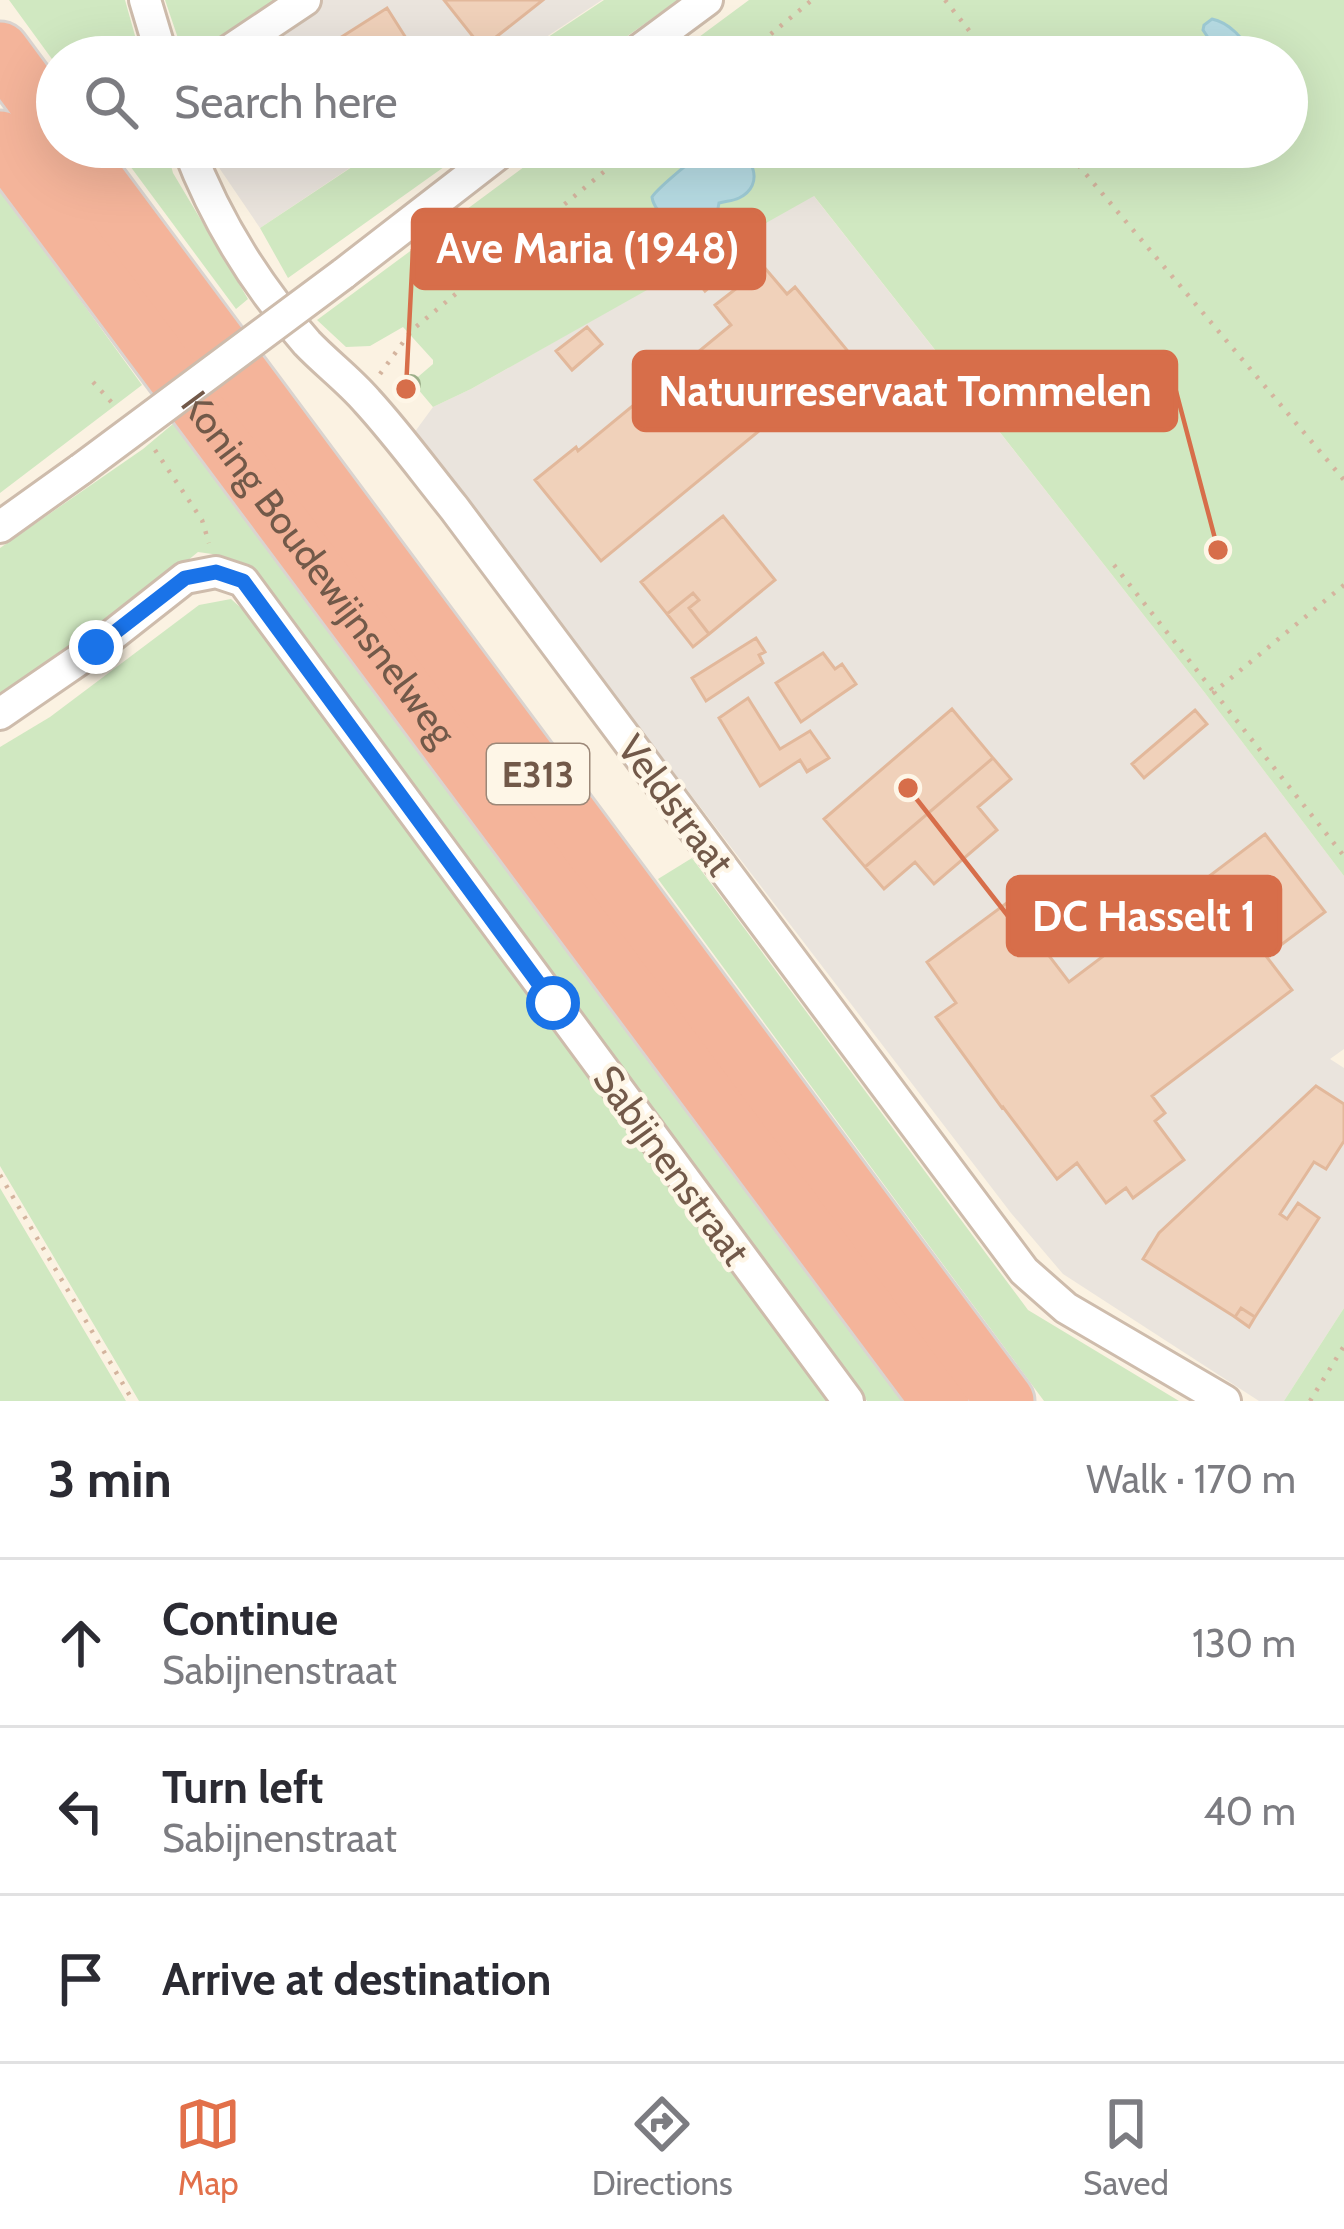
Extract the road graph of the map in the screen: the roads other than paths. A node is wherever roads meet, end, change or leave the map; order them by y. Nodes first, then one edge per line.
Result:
1 (145, 0) edge
2 (305, 0) edge
3 (707, 0) edge
4 (156, 36) edge
5 (251, 36) edge
6 (658, 36) edge
7 (0, 51) edge
8 (36, 100) edge
9 (0, 140) edge
10 (87, 168) edge
11 (196, 168) edge
12 (480, 168) edge
13 (0, 527) edge
14 (0, 714) edge
15 (848, 1401) edge
16 (940, 1401) edge
17 (1005, 1401) edge
18 (1226, 1401) edge

1 - 4 street
2 - 5 street
3 - 6 street
7 - 8 highway
9 - 16 highway, Koning Boudewijnsnelweg / E313
10 - 17 highway, Koning Boudewijnsnelweg / E313
11 - 18 street, Veldstraat
12 - 13 street, bridge
14 - 15 street, Sabijnenstraat

